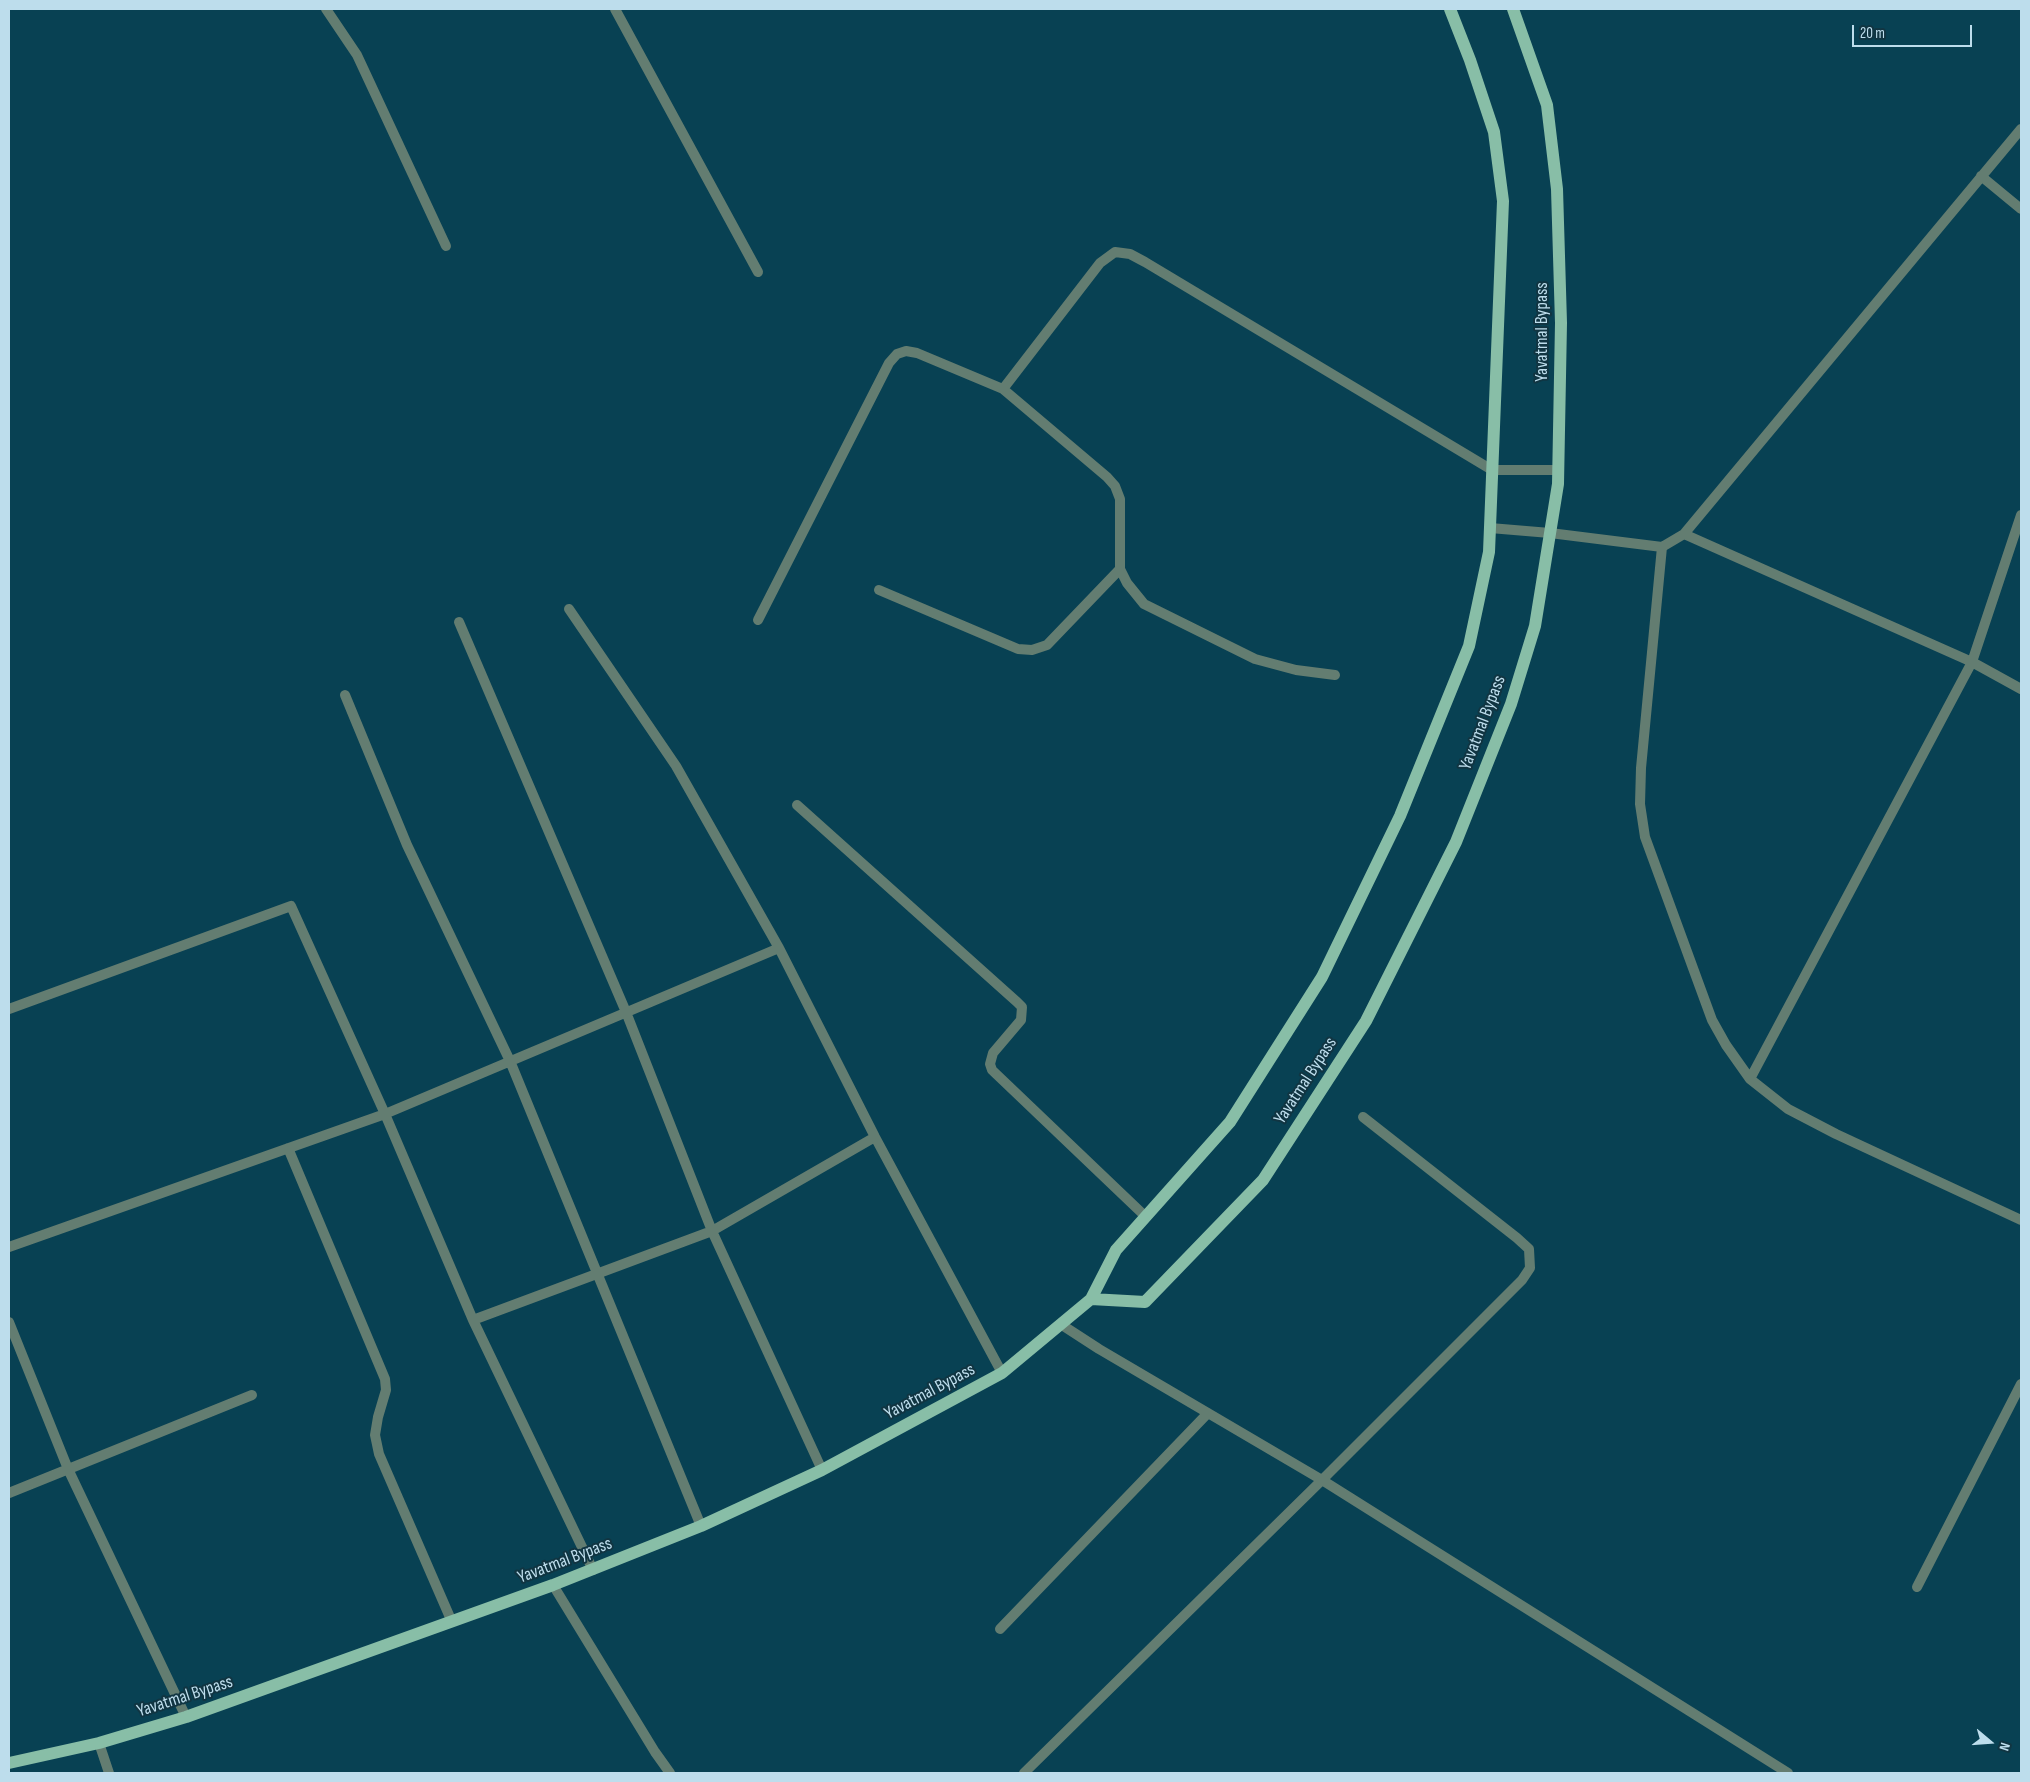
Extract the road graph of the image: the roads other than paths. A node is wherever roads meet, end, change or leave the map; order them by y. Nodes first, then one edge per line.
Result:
1 (326, 9) edge
2 (615, 9) edge
3 (1450, 9) edge
4 (1513, 9) edge
5 (2021, 129) edge
6 (1981, 176) junction
7 (2021, 209) edge
8 (446, 246) dead end
9 (758, 272) dead end
10 (1003, 389) junction
11 (1492, 470) junction
12 (1558, 470) junction
13 (2021, 514) edge
14 (1490, 528) junction
15 (1550, 533) junction
16 (1684, 534) junction
17 (1662, 547) junction
18 (1120, 569) junction
19 (879, 590) dead end
20 (569, 609) dead end
21 (758, 620) dead end
22 (459, 622) dead end
23 (1972, 662) junction
24 (1335, 675) dead end
25 (2021, 689) edge
26 (345, 695) dead end
27 (797, 806) dead end
28 (779, 948) junction
29 (9, 1009) edge
30 (626, 1012) junction
31 (510, 1061) junction
32 (1750, 1079) junction
33 (385, 1114) junction
34 (1363, 1118) dead end
35 (875, 1137) junction
36 (288, 1148) junction
37 (1146, 1217) junction
38 (2021, 1220) edge
39 (712, 1231) junction
40 (9, 1247) edge
41 (597, 1274) junction
42 (1091, 1299) junction
43 (473, 1320) junction
44 (9, 1322) edge
45 (1062, 1325) junction
46 (1002, 1373) junction
47 (2021, 1384) edge
48 (252, 1395) dead end
49 (1208, 1413) junction
50 (68, 1468) junction
51 (822, 1470) junction
52 (1322, 1480) junction
53 (9, 1493) edge
54 (701, 1526) junction
55 (593, 1570) junction
56 (553, 1585) junction
57 (1917, 1587) dead end
58 (452, 1622) junction
59 (1000, 1629) dead end
60 (186, 1717) junction
61 (99, 1743) junction
62 (9, 1763) edge
63 (109, 1773) edge
64 (670, 1773) edge
65 (1024, 1773) edge
66 (1788, 1773) edge

1 - 8 street
2 - 9 street
3 - 11 main road, Yavatmal Bypass
4 - 12 main road, Yavatmal Bypass
5 - 6 street
6 - 7 street
6 - 16 street
10 - 11 street
10 - 18 street
10 - 21 street
11 - 12 street
11 - 14 main road, Yavatmal Bypass
12 - 15 main road, Yavatmal Bypass
13 - 23 street
14 - 15 street
14 - 37 main road, Yavatmal Bypass
15 - 17 street
15 - 42 main road, Yavatmal Bypass
16 - 17 street
16 - 23 street
17 - 32 street
18 - 19 street
18 - 24 street
20 - 28 street
22 - 30 street
23 - 25 street
23 - 32 street
26 - 31 street
27 - 37 street
28 - 30 street
28 - 35 street
29 - 33 street
30 - 31 street
30 - 39 street
31 - 33 street
31 - 41 street
32 - 38 street
33 - 36 street
33 - 43 street
34 - 52 street
35 - 39 street
35 - 46 street
36 - 40 street
36 - 58 street
37 - 42 main road, Yavatmal Bypass
39 - 41 street
39 - 51 street
41 - 43 street
41 - 54 street
42 - 45 main road, Yavatmal Bypass
43 - 55 street
44 - 50 street
45 - 46 main road, Yavatmal Bypass
45 - 49 street
46 - 51 main road, Yavatmal Bypass
47 - 57 street
48 - 50 street
49 - 52 street
49 - 59 street
50 - 53 street
50 - 60 street
51 - 54 main road, Yavatmal Bypass
52 - 65 street
52 - 66 street
54 - 55 main road, Yavatmal Bypass
55 - 56 main road, Yavatmal Bypass
56 - 58 main road, Yavatmal Bypass
56 - 64 street
58 - 60 main road, Yavatmal Bypass
60 - 61 main road, Yavatmal Bypass
61 - 62 main road, Yavatmal Bypass
61 - 63 street

